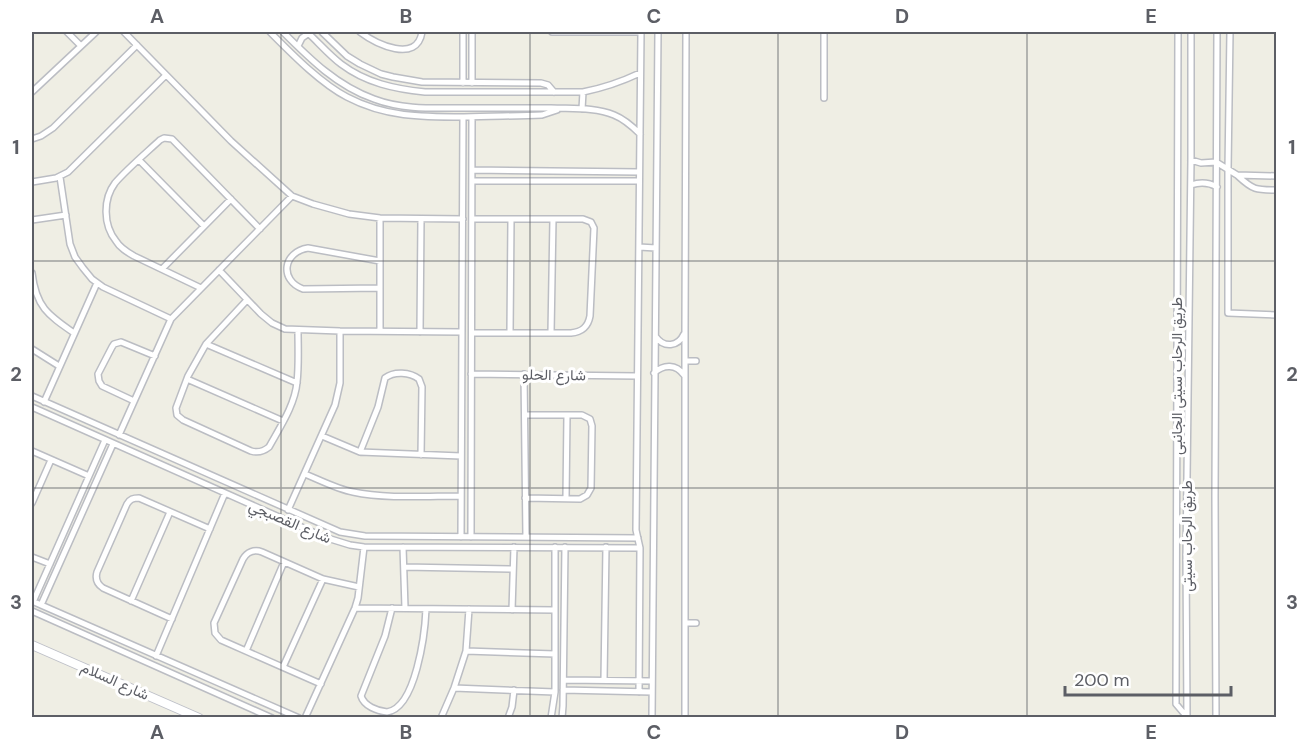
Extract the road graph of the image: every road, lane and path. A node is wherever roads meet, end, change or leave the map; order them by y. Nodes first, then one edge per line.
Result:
1 (67, 32) edge
2 (96, 32) edge
3 (124, 32) edge
4 (270, 32) edge
5 (284, 32) edge
6 (308, 32) edge
7 (322, 32) edge
8 (360, 32) edge
9 (422, 32) edge
10 (463, 32) edge
11 (472, 32) edge
12 (552, 32) edge
13 (641, 32) edge
14 (658, 32) edge
15 (686, 32) edge
16 (824, 32) edge
17 (1178, 32) edge
18 (1191, 32) edge
19 (1217, 32) edge
20 (1230, 32) edge
21 (1217, 40) junction
22 (1230, 40) junction
23 (137, 45) junction
24 (81, 46) junction
25 (298, 46) junction
26 (463, 67) junction
27 (472, 67) junction
28 (640, 73) junction
29 (166, 75) junction
30 (334, 78) junction
31 (426, 82) junction
32 (463, 82) junction
33 (472, 83) junction
34 (330, 87) junction
35 (425, 92) junction
36 (554, 92) junction
37 (583, 92) junction
38 (32, 93) edge
39 (824, 98) dead end
40 (428, 108) junction
41 (559, 108) junction
42 (582, 109) junction
43 (428, 117) junction
44 (463, 117) junction
45 (472, 117) junction
46 (463, 134) junction
47 (472, 134) junction
48 (640, 134) junction
49 (32, 139) edge
50 (1178, 148) junction
51 (1191, 149) junction
52 (139, 160) junction
53 (1191, 160) junction
54 (1216, 162) junction
55 (1228, 169) junction
56 (472, 170) junction
57 (639, 172) junction
58 (1237, 175) junction
59 (60, 177) junction
60 (1276, 177) edge
61 (472, 181) junction
62 (639, 181) junction
63 (32, 182) edge
64 (1191, 185) junction
65 (1217, 187) junction
66 (1276, 190) edge
67 (292, 196) junction
68 (231, 199) junction
69 (66, 215) junction
70 (380, 218) junction
71 (421, 219) junction
72 (463, 219) junction
73 (472, 219) junction
74 (511, 219) junction
75 (553, 219) junction
76 (32, 220) edge
77 (204, 226) junction
78 (260, 229) junction
79 (1217, 232) junction
80 (1228, 232) junction
81 (639, 247) junction
82 (656, 248) junction
83 (381, 261) junction
84 (162, 269) junction
85 (219, 270) junction
86 (32, 273) edge
87 (462, 280) junction
88 (472, 280) junction
89 (97, 283) junction
90 (201, 288) junction
91 (380, 288) junction
92 (247, 300) junction
93 (1276, 315) edge
94 (171, 319) junction
95 (298, 330) junction
96 (340, 331) junction
97 (380, 332) junction
98 (420, 332) junction
99 (462, 332) junction
100 (684, 332) junction
101 (74, 333) junction
102 (472, 333) junction
103 (510, 333) junction
104 (551, 333) junction
105 (655, 336) junction
106 (206, 344) junction
107 (32, 349) edge
108 (155, 356) junction
109 (685, 361) junction
110 (696, 361) dead end
111 (59, 366) junction
112 (654, 373) junction
113 (471, 374) junction
114 (524, 374) junction
115 (637, 376) junction
116 (685, 376) junction
117 (187, 378) junction
118 (297, 383) junction
119 (32, 396) edge
120 (134, 401) junction
121 (44, 402) junction
122 (32, 407) edge
123 (525, 415) junction
124 (567, 416) junction
125 (283, 421) junction
126 (118, 435) junction
127 (322, 436) junction
128 (105, 440) junction
129 (113, 444) junction
130 (32, 451) edge
131 (157, 452) junction
132 (360, 452) junction
133 (421, 455) junction
134 (461, 456) junction
135 (51, 459) junction
136 (152, 462) junction
137 (305, 474) junction
138 (89, 476) junction
139 (225, 493) junction
140 (461, 496) junction
141 (525, 498) junction
142 (567, 498) junction
143 (32, 503) edge
144 (288, 510) junction
145 (171, 512) junction
146 (461, 524) junction
147 (471, 524) junction
148 (210, 529) junction
149 (434, 537) junction
150 (460, 537) junction
151 (471, 537) junction
152 (526, 537) junction
153 (615, 538) junction
154 (638, 538) junction
155 (364, 547) junction
156 (403, 547) junction
157 (434, 547) junction
158 (514, 547) junction
159 (555, 547) junction
160 (565, 547) junction
161 (606, 548) junction
162 (615, 548) junction
163 (640, 548) junction
164 (32, 557) edge
165 (284, 562) junction
166 (50, 564) junction
167 (404, 567) junction
168 (513, 569) junction
169 (323, 579) junction
170 (359, 587) junction
171 (32, 601) edge
172 (131, 601) junction
173 (41, 605) junction
174 (356, 608) junction
175 (392, 608) junction
176 (405, 608) junction
177 (426, 609) junction
178 (469, 609) junction
179 (512, 610) junction
180 (555, 610) junction
181 (32, 611) edge
182 (172, 619) junction
183 (685, 623) junction
184 (696, 623) dead end
185 (32, 645) edge
186 (246, 651) junction
187 (466, 651) junction
188 (555, 654) junction
189 (156, 656) junction
190 (283, 667) junction
191 (564, 680) junction
192 (604, 680) junction
193 (639, 681) junction
194 (652, 681) junction
195 (321, 684) junction
196 (227, 687) junction
197 (454, 688) junction
198 (514, 690) junction
199 (563, 690) junction
200 (555, 692) junction
201 (639, 692) junction
202 (652, 692) junction
203 (224, 696) junction
204 (199, 717) edge
205 (272, 717) edge
206 (300, 717) edge
207 (305, 717) edge
208 (441, 717) edge
209 (508, 717) edge
210 (551, 717) edge
211 (562, 717) edge
212 (652, 717) edge
213 (685, 717) edge
214 (1187, 717) edge
215 (1216, 717) edge

1 - 24 street
2 - 24 street
3 - 23 street
4 - 34 street
5 - 25 street
6 - 25 street
6 - 35 street
7 - 31 street
8 - 9 street
10 - 26 street
11 - 27 street
12 - 13 street
13 - 28 street
14 - 82 street
15 - 100 street
16 - 39 street
17 - 50 street, طريق الرحاب سيتى الجانبى
18 - 51 street, طريق الرحاب سيتى
19 - 21 street, طريق الرحاب سيتى
20 - 22 street
21 - 22 street
21 - 54 street, طريق الرحاب سيتى
22 - 55 street
23 - 29 street
23 - 49 street
24 - 38 street
25 - 30 street
26 - 27 street
26 - 32 street
27 - 33 street
28 - 37 street
28 - 48 street
29 - 59 street
29 - 67 street
30 - 34 street
30 - 40 street
31 - 32 street
31 - 35 street
32 - 33 street
33 - 36 street
34 - 43 street
35 - 36 street
36 - 37 street
37 - 42 street
40 - 41 street
40 - 43 street
41 - 42 street
41 - 45 street
42 - 48 street
43 - 44 street
44 - 45 street
44 - 46 street
45 - 47 street
46 - 47 street
46 - 72 street
47 - 56 street
48 - 57 street
50 - 51 street
50 - 214 street, طريق الرحاب سيتى الجانبى
51 - 53 street, طريق الرحاب سيتى
52 - 68 street
52 - 77 street
52 - 84 street
53 - 54 street
53 - 64 street, طريق الرحاب سيتى
54 - 55 street
54 - 65 street, طريق الرحاب سيتى
55 - 58 street
55 - 80 street
56 - 57 street
56 - 61 street
57 - 62 street
58 - 60 street
58 - 66 street
59 - 63 street
59 - 69 street
61 - 62 street
61 - 73 street
62 - 81 street
64 - 65 street
64 - 214 street, طريق الرحاب سيتى
65 - 79 street, طريق الرحاب سيتى
67 - 70 street
67 - 78 street
68 - 77 street
68 - 78 street
69 - 76 street
69 - 89 street
70 - 71 street
70 - 83 street
71 - 72 street
71 - 98 street
72 - 87 street
73 - 74 street
73 - 88 street
74 - 75 street
74 - 103 street
75 - 104 street
75 - 104 street
77 - 84 street
78 - 85 street
79 - 80 street
79 - 215 street, طريق الرحاب سيتى
80 - 93 street
81 - 82 street
81 - 115 street
82 - 105 street
83 - 91 street
83 - 91 street
84 - 90 street
85 - 90 street
85 - 92 street
86 - 101 street
87 - 88 street
87 - 99 street
88 - 102 street
89 - 94 street
89 - 101 street
90 - 94 street
91 - 97 street
92 - 95 street
92 - 106 street
94 - 108 street
95 - 96 street
95 - 118 street
96 - 97 street
96 - 127 street
97 - 98 street
98 - 99 street
99 - 134 street
100 - 105 street
100 - 109 street
101 - 111 street
102 - 103 street
102 - 113 street
103 - 104 street
105 - 112 street
106 - 117 street
106 - 118 street
107 - 111 street
108 - 120 street
108 - 120 street
109 - 110 street
109 - 116 street
111 - 121 street
112 - 116 street
112 - 194 street
113 - 114 street, شارع الحلو
113 - 147 street
114 - 115 street, شارع الحلو
114 - 123 street
115 - 154 street
116 - 183 street
117 - 125 street
117 - 125 street
118 - 125 street
119 - 121 street, شارع القصبجي
120 - 126 street
121 - 126 street, شارع القصبجي
122 - 128 street, شارع القصبجي
123 - 124 street
123 - 141 street
124 - 142 street
124 - 142 street
126 - 131 street, شارع القصبجي
127 - 132 street
127 - 137 street
128 - 129 street, شارع القصبجي
128 - 138 street
129 - 136 street, شارع القصبجي
129 - 173 street
130 - 135 street
131 - 136 street
131 - 144 street, شارع القصبجي
132 - 133 street
132 - 133 street
133 - 134 street
134 - 140 street
135 - 138 street
135 - 143 street
136 - 139 street, شارع القصبجي
137 - 140 street
137 - 144 street
138 - 166 street
139 - 148 street
139 - 155 street, شارع القصبجي
140 - 146 street
141 - 142 street
141 - 152 street
144 - 149 street, شارع القصبجي
145 - 148 street
145 - 172 street
145 - 172 street
146 - 147 street
146 - 150 street
147 - 151 street
148 - 182 street
149 - 150 street, شارع القصبجي
149 - 157 street
150 - 151 street, شارع القصبجي
151 - 152 street, شارع القصبجي
152 - 153 street, شارع القصبجي
153 - 154 street, شارع القصبجي
153 - 162 street
154 - 163 street
155 - 156 street, شارع القصبجي
155 - 170 street
156 - 157 street, شارع القصبجي
156 - 167 street
157 - 158 street, شارع القصبجي
158 - 159 street, شارع القصبجي
158 - 168 street
159 - 160 street, شارع القصبجي
159 - 180 street
160 - 161 street, شارع القصبجي
160 - 191 street
161 - 162 street, شارع القصبجي
161 - 192 street
162 - 163 street, شارع القصبجي
163 - 193 street
164 - 166 street
165 - 169 street
165 - 186 street
165 - 186 street
166 - 171 street
167 - 168 street
167 - 176 street
168 - 179 street
169 - 170 street
169 - 190 street
170 - 174 street
171 - 173 street
172 - 182 street
173 - 189 street
174 - 175 street
174 - 195 street
175 - 176 street
175 - 177 street
176 - 177 street
177 - 178 street
178 - 179 street
178 - 187 street
179 - 180 street
180 - 188 street
181 - 203 street
182 - 189 street
183 - 184 street
183 - 213 street
185 - 204 main road, شارع السلام
186 - 190 street
187 - 188 street
187 - 197 street
188 - 200 street
189 - 196 street
190 - 195 street
191 - 192 street
191 - 199 street
192 - 193 street
193 - 194 street
193 - 201 street
194 - 202 street
195 - 207 street
196 - 203 street
196 - 206 street
197 - 198 street
197 - 208 street
198 - 200 street
198 - 209 street
199 - 201 street
199 - 211 street
200 - 210 street
201 - 202 street
202 - 212 street
203 - 205 street

